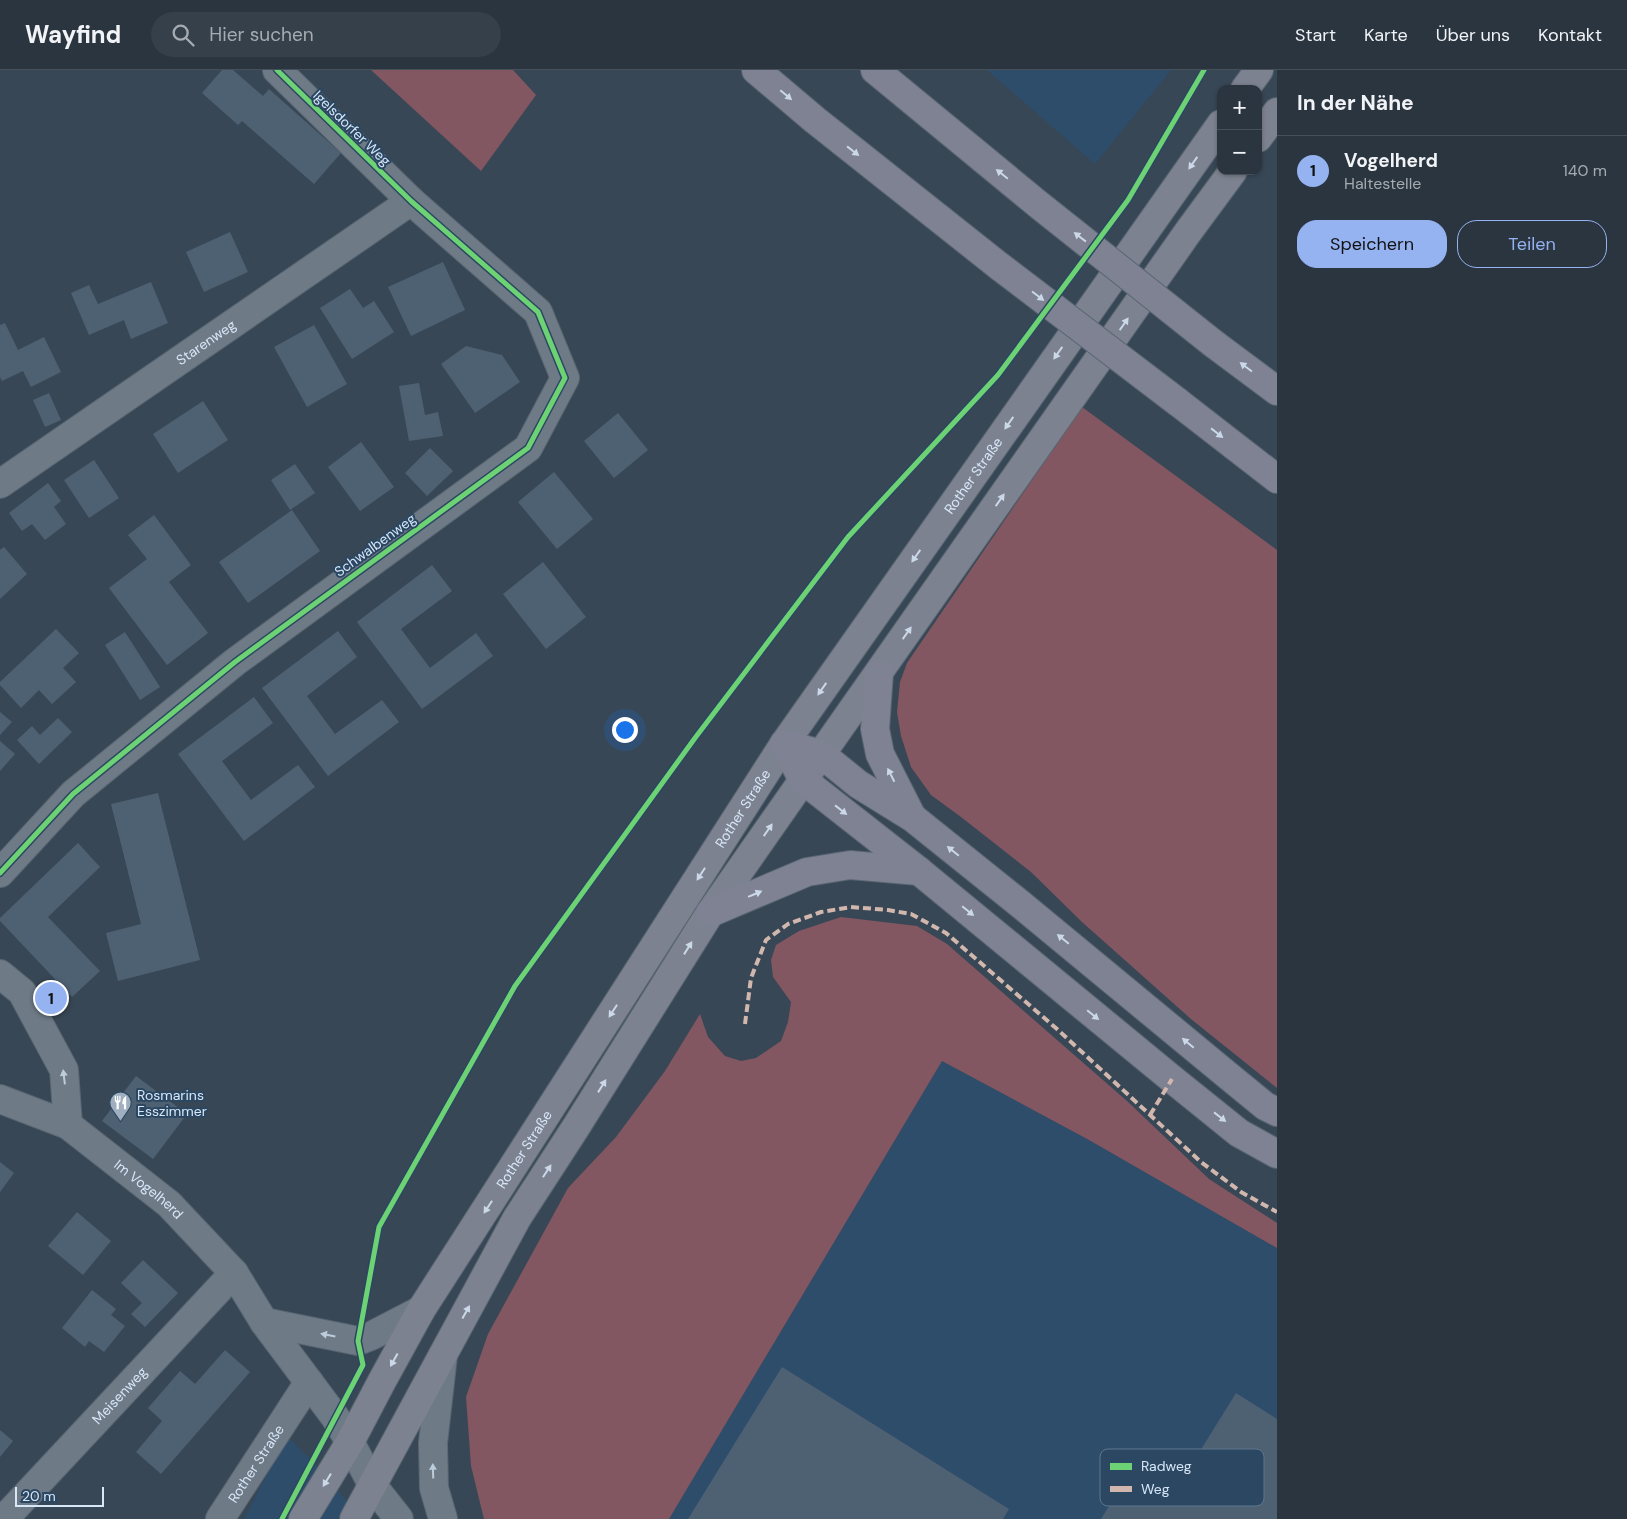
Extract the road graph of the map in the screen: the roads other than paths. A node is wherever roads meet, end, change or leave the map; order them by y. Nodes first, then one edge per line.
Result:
1 (277, 70) edge
2 (756, 70) edge
3 (875, 70) edge
4 (1259, 70) edge
5 (1249, 85) edge
6 (1277, 112) edge
7 (1217, 130) edge
8 (1262, 133) edge
9 (1230, 175) edge
10 (411, 201) junction
11 (1277, 391) edge
12 (1277, 479) edge
13 (0, 484) edge
14 (878, 673) junction
15 (784, 744) junction
16 (821, 754) junction
17 (803, 780) junction
18 (913, 818) junction
19 (919, 871) junction
20 (0, 873) edge
21 (710, 913) junction
22 (0, 974) edge
23 (0, 1099) edge
24 (1277, 1112) edge
25 (68, 1125) junction
26 (1277, 1154) edge
27 (234, 1274) junction
28 (421, 1310) junction
29 (264, 1322) junction
30 (442, 1355) junction
31 (309, 1382) junction
32 (350, 1442) junction
33 (373, 1486) junction
34 (4, 1519) edge
35 (220, 1519) edge
36 (303, 1519) edge
37 (354, 1519) edge
38 (399, 1519) edge
39 (442, 1519) edge

1 - 10 street, Igelsdorfer Weg
2 -> 12 highway, bridge
11 -> 3 highway, bridge
4 - 5 main road
6 - 8 main road
7 -> 15 main road, Rother Straße
14 -> 9 main road
10 - 13 street, Starenweg
10 - 20 street, Schwalbenweg
14 - 16 main road
18 -> 14 highway
15 - 16 highway
15 - 17 highway
15 -> 28 main road, Rother Straße
16 - 17 main road
16 - 18 highway
17 -> 19 highway
21 -> 17 main road
24 -> 18 highway
21 -> 19 highway
19 -> 26 highway
30 -> 21 main road
25 -> 22 street
23 - 25 street, Im Vogelherd
25 - 27 street, Im Vogelherd
27 - 29 street, Im Vogelherd
27 - 34 street, Meisenweg
28 -> 29 street
28 -> 32 main road, Rother Straße
29 - 31 street, Im Vogelherd
30 - 33 main road
39 -> 30 street
31 - 32 street, Im Vogelherd
31 - 35 street, Rother Straße
32 - 33 street, Im Vogelherd
32 -> 36 main road, Rother Straße
33 - 37 main road
33 - 38 street, Im Vogelherd

